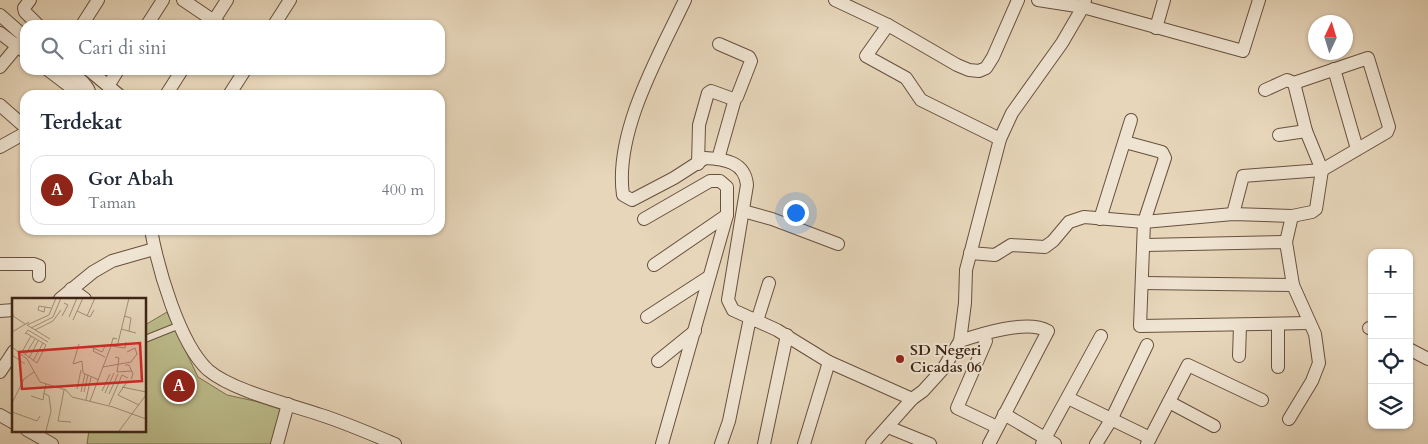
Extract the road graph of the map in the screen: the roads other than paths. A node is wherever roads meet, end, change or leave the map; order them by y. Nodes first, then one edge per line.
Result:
1 (30, 0) edge
2 (98, 0) edge
3 (163, 0) edge
4 (183, 0) edge
5 (227, 0) edge
6 (290, 0) edge
7 (685, 0) edge
8 (835, 0) edge
9 (1018, 0) edge
10 (1038, 0) edge
11 (1164, 0) edge
12 (1259, 0) edge
13 (1084, 4) edge
14 (0, 15) edge
15 (33, 20) edge
16 (85, 20) edge
17 (150, 20) edge
18 (210, 20) edge
19 (217, 20) edge
20 (277, 20) edge
21 (888, 25) junction
22 (1156, 28) junction
23 (0, 33) edge
24 (20, 39) edge
25 (20, 42) edge
26 (719, 44) dead end
27 (20, 46) edge
28 (0, 67) edge
29 (1334, 69) junction
30 (55, 75) edge
31 (73, 75) edge
32 (95, 75) edge
33 (115, 75) edge
34 (179, 75) edge
35 (242, 75) edge
36 (1294, 83) junction
37 (108, 86) junction
38 (77, 90) edge
39 (88, 90) edge
40 (113, 90) edge
41 (169, 90) edge
42 (232, 90) edge
43 (1265, 90) dead end
44 (735, 99) junction
45 (0, 106) edge
46 (1131, 120) dead end
47 (20, 123) edge
48 (1306, 131) junction
49 (1279, 135) dead end
50 (20, 136) edge
51 (1000, 139) junction
52 (1125, 142) junction
53 (0, 147) edge
54 (1357, 149) junction
55 (718, 159) junction
56 (698, 164) junction
57 (1322, 170) junction
58 (743, 211) junction
59 (1233, 214) junction
60 (727, 215) junction
61 (1292, 216) junction
62 (644, 219) dead end
63 (1100, 219) junction
64 (1144, 222) junction
65 (152, 235) edge
66 (1286, 242) junction
67 (838, 244) dead end
68 (1145, 245) junction
69 (154, 249) junction
70 (970, 253) junction
71 (0, 264) edge
72 (654, 265) dead end
73 (38, 276) dead end
74 (707, 278) junction
75 (769, 283) dead end
76 (1143, 283) junction
77 (1293, 285) junction
78 (71, 289) junction
79 (61, 298) edge
80 (84, 298) edge
81 (647, 317) dead end
82 (754, 320) junction
83 (1309, 323) junction
84 (181, 324) junction
85 (1278, 324) junction
86 (1240, 326) junction
87 (695, 331) junction
88 (786, 335) junction
89 (1102, 336) dead end
90 (146, 339) edge
91 (960, 341) junction
92 (986, 341) dead end
93 (1147, 345) dead end
94 (1413, 351) edge
95 (12, 356) edge
96 (1239, 356) dead end
97 (1428, 359) edge
98 (658, 361) dead end
99 (829, 362) junction
100 (1278, 367) dead end
101 (6, 370) edge
102 (1068, 398) junction
103 (912, 399) junction
104 (1262, 400) dead end
105 (1169, 402) junction
106 (288, 404) junction
107 (1004, 414) junction
108 (0, 415) edge
109 (1289, 419) dead end
110 (1111, 420) junction
111 (12, 422) edge
112 (1214, 426) dead end
113 (888, 427) junction
114 (997, 427) junction
115 (31, 432) edge
116 (1149, 441) edge
117 (1047, 442) edge
118 (52, 444) edge
119 (277, 444) edge
120 (396, 444) edge
121 (662, 444) edge
122 (721, 444) edge
123 (764, 444) edge
124 (804, 444) edge
125 (872, 444) edge
126 (930, 444) edge
127 (989, 444) edge
128 (1096, 444) edge

1 - 15 street
2 - 16 street
3 - 17 street
4 - 18 street
5 - 19 street
6 - 20 street
7 - 56 street
8 - 21 street
9 - 21 street
10 - 13 street
11 - 22 street
12 - 22 street
13 - 22 street
13 - 51 street
14 - 24 street
21 - 51 street
23 - 25 street
26 - 44 street
27 - 28 street
29 - 36 street
29 - 54 street
29 - 54 street
30 - 38 street
31 - 39 street
32 - 37 street
33 - 37 street
34 - 41 street
35 - 42 street
36 - 43 street
36 - 48 street
37 - 40 street
44 - 55 street
44 - 56 street
45 - 47 street
46 - 52 street
48 - 49 street
48 - 57 street
50 - 53 street
51 - 70 street
52 - 63 street
52 - 64 street
54 - 57 street
55 - 56 street
55 - 58 street
57 - 59 street
57 - 61 street
58 - 67 street
58 - 82 street
59 - 61 street
59 - 64 street
60 - 62 street
60 - 72 street
60 - 74 street
61 - 66 street
63 - 64 street
63 - 70 street
64 - 68 street
65 - 69 street
66 - 68 street
66 - 77 street
68 - 76 street
69 - 78 street
69 - 84 street
70 - 91 street
71 - 73 street
74 - 81 street
74 - 87 street
75 - 82 street
76 - 77 street
76 - 86 street
77 - 83 street
78 - 79 street
78 - 80 street
82 - 88 street
82 - 122 street
83 - 85 street
83 - 109 street
84 - 90 lane
84 - 106 street
85 - 86 street
85 - 100 street
86 - 96 street
87 - 98 street
87 - 121 street
88 - 99 street
88 - 123 street
89 - 102 street
91 - 103 street
91 - 107 street
92 - 114 street
93 - 110 street
94 - 97 street
95 - 101 street
99 - 103 street
99 - 124 street
102 - 110 street
102 - 117 street
103 - 113 street
104 - 105 street
105 - 112 street
105 - 116 street
106 - 119 street
106 - 120 street
107 - 114 street
107 - 117 street
108 - 111 street
110 - 116 street
110 - 128 street
113 - 125 street
113 - 126 street
114 - 127 street
115 - 118 street

